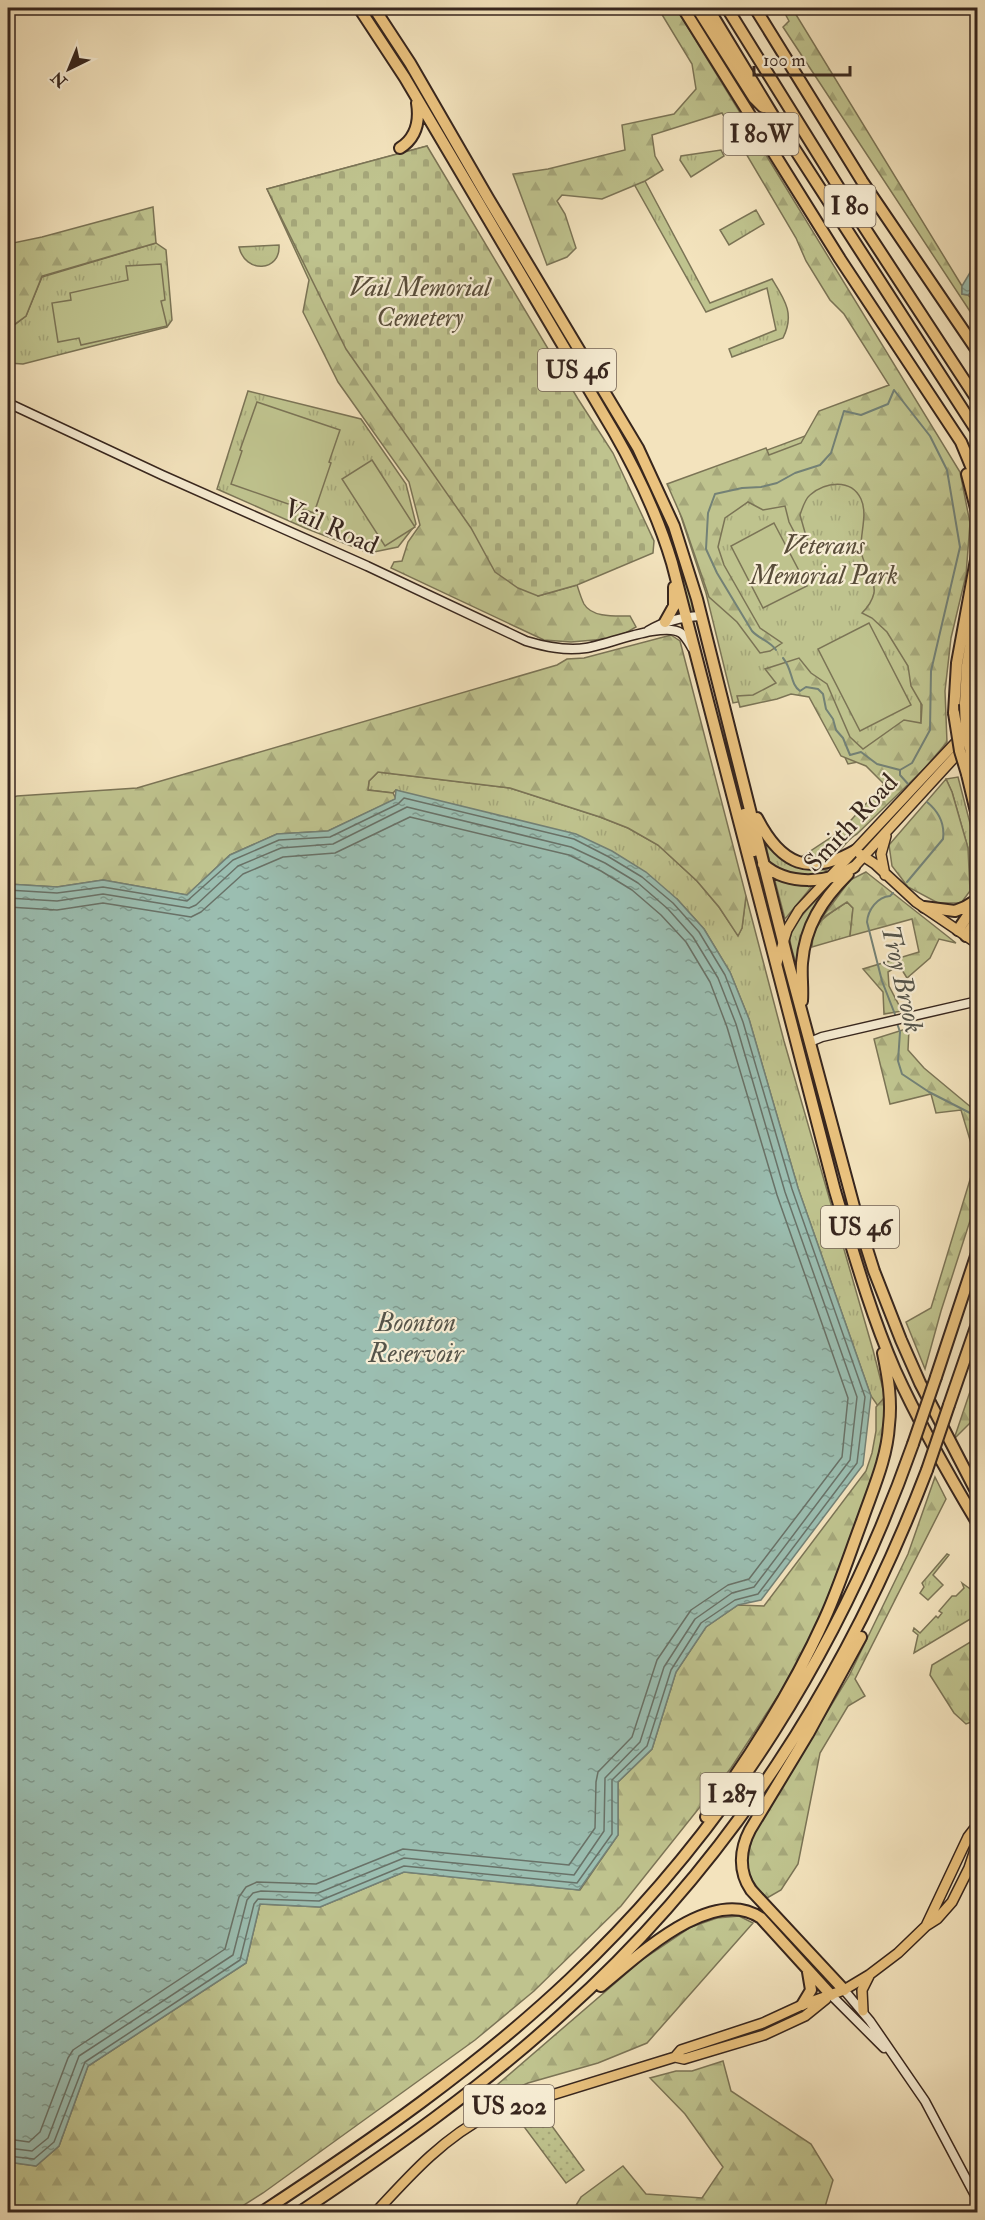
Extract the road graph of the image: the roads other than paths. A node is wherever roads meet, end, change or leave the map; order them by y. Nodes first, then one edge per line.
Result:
1 (359, 8) edge
2 (374, 8) edge
3 (683, 8) edge
4 (697, 8) edge
5 (708, 8) edge
6 (727, 8) edge
7 (755, 8) edge
8 (417, 100) junction
9 (774, 117) junction
10 (438, 136) junction
11 (399, 148) dead end
12 (488, 198) junction
13 (962, 330) junction
14 (978, 342) edge
15 (978, 352) edge
16 (978, 401) edge
17 (8, 403) edge
18 (948, 423) junction
19 (978, 433) edge
20 (978, 483) edge
21 (978, 516) edge
22 (978, 549) edge
23 (670, 554) junction
24 (978, 602) edge
25 (701, 616) junction
26 (687, 617) junction
27 (665, 622) junction
28 (645, 632) junction
29 (697, 657) junction
30 (703, 682) junction
31 (977, 726) edge
32 (973, 772) edge
33 (749, 802) junction
34 (978, 802) edge
35 (978, 820) edge
36 (887, 833) junction
37 (860, 854) junction
38 (765, 866) junction
39 (854, 867) junction
40 (885, 874) junction
41 (830, 878) junction
42 (978, 900) edge
43 (924, 907) junction
44 (978, 920) edge
45 (962, 933) junction
46 (783, 940) junction
47 (978, 944) edge
48 (777, 963) junction
49 (978, 1001) edge
50 (802, 1012) junction
51 (810, 1042) junction
52 (978, 1250) edge
53 (870, 1303) junction
54 (978, 1321) edge
55 (960, 1464) junction
56 (927, 1470) junction
57 (978, 1477) edge
58 (978, 1495) edge
59 (978, 1524) edge
60 (978, 1824) edge
61 (978, 1841) edge
62 (652, 1894) junction
63 (926, 1926) junction
64 (805, 1966) junction
65 (869, 1975) junction
66 (844, 1990) junction
67 (831, 1995) junction
68 (802, 2005) junction
69 (863, 2011) junction
70 (542, 2032) junction
71 (675, 2057) junction
72 (895, 2058) junction
73 (978, 2201) edge
74 (262, 2212) edge
75 (300, 2212) edge
76 (376, 2212) edge

1 - 8 highway, US 46
2 - 12 highway, US 46
3 - 18 highway, I 80W
4 - 9 highway
5 - 9 highway, I 80
6 - 16 highway, I 80
7 - 13 highway
8 - 10 highway, US 46
8 - 11 highway
9 - 19 highway, I 80
10 - 12 highway
10 - 23 highway, US 46
12 - 25 highway, US 46
13 - 14 highway
13 - 15 highway
17 - 28 street, Vail Road
18 - 20 highway
18 - 21 highway
22 - 32 highway, bridge
23 - 26 highway, US 46
23 - 27 highway
24 - 32 highway, bridge
25 - 26 street, Vail Road
25 - 33 highway, US 46
26 - 27 street, Vail Road
26 - 29 highway, US 46
27 - 28 street, Vail Road
28 - 29 street, Vail Road
29 - 30 highway, US 46
30 - 38 highway
30 - 48 highway, US 46
31 - 36 main road, Smith Road
31 - 37 main road, Smith Road
32 - 34 highway
32 - 35 highway
33 - 37 highway
33 - 38 highway, US 46
36 - 37 main road, Smith Road
36 - 40 main road
37 - 39 main road, Smith Road
37 - 40 main road
37 - 41 main road, Smith Road
38 - 41 highway
38 - 46 highway, US 46
39 - 41 highway
39 - 50 highway
40 - 43 main road
41 - 46 main road, Smith Road
42 - 43 highway
42 - 45 highway
43 - 45 main road
44 - 45 highway
45 - 47 main road
46 - 48 main road, Smith Road
46 - 50 highway, US 46
48 - 53 highway, US 46
49 - 51 street
50 - 51 highway, US 46
51 - 55 highway, US 46
52 - 62 highway, I 287, bridge
53 - 59 highway, US 46
53 - 62 highway
54 - 56 highway, I 287, bridge
55 - 57 highway
55 - 58 highway, US 46
56 - 66 highway
56 - 70 highway, I 287
60 - 63 main road, US 202
61 - 63 main road, US 202
62 - 74 highway, I 287
63 - 65 main road, US 202
64 - 67 highway
64 - 68 highway
64 - 70 highway
65 - 66 main road, US 202
65 - 69 main road
66 - 67 main road, US 202
66 - 69 street
67 - 68 main road, US 202
67 - 71 main road, US 202
67 - 72 street
68 - 71 main road, US 202
69 - 72 street
70 - 75 highway, I 287
71 - 76 main road, US 202
72 - 73 street

